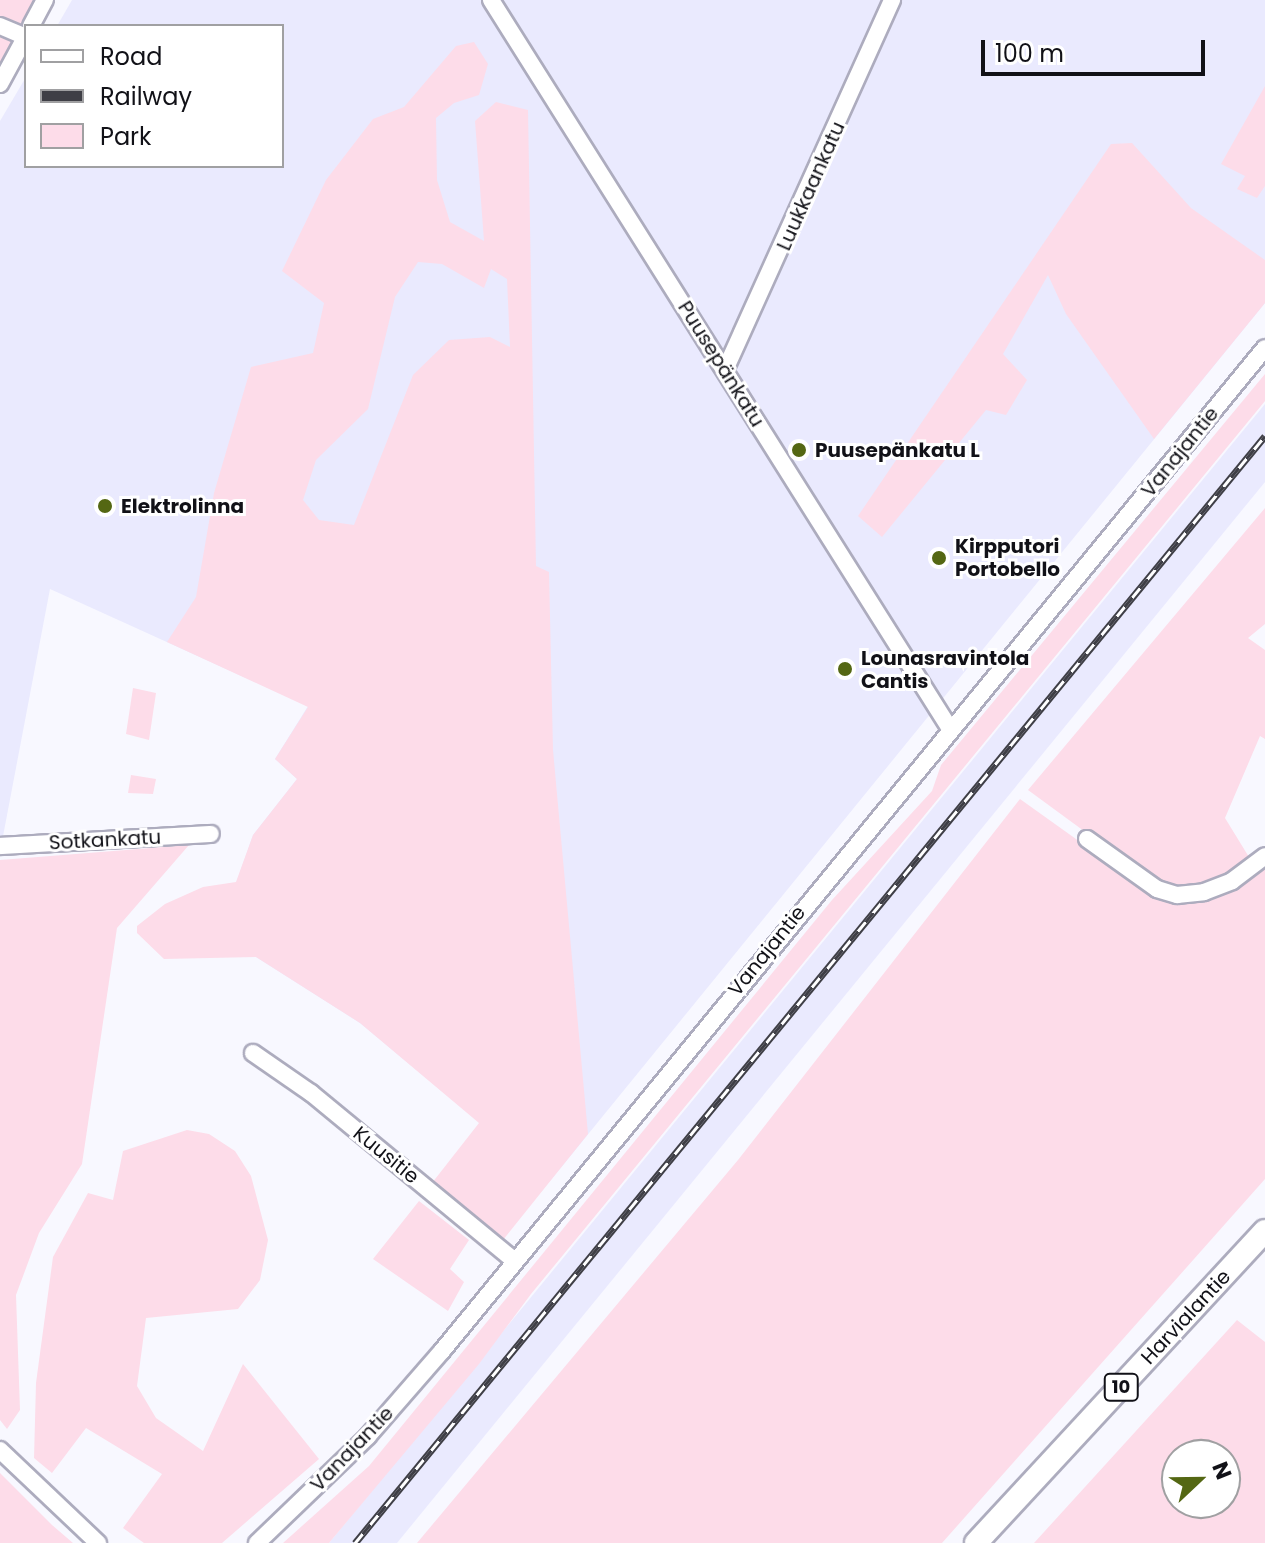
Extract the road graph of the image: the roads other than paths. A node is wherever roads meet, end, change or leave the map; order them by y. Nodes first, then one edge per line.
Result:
1 (45, 0) edge
2 (491, 0) edge
3 (892, 0) edge
4 (32, 24) edge
5 (0, 26) edge
6 (24, 35) edge
7 (24, 40) edge
8 (0, 84) edge
9 (1265, 348) edge
10 (725, 370) junction
11 (950, 729) junction
12 (211, 834) dead end
13 (1087, 839) dead end
14 (0, 846) edge
15 (1265, 856) edge
16 (253, 1053) dead end
17 (1265, 1231) edge
18 (515, 1261) junction
19 (0, 1450) edge
20 (98, 1543) edge
21 (257, 1543) edge
22 (976, 1543) edge

1 - 4 street
2 - 10 street, Puusepänkatu
3 - 10 street, Luukkaankatu
5 - 6 street
7 - 8 street
9 - 11 street, Vanajantie
10 - 11 street, Puusepänkatu
11 - 18 street, Vanajantie
12 - 14 street, Sotkankatu
13 - 15 street
16 - 18 street, Kuusitie
17 - 22 highway, Harvialantie / 10
18 - 21 street, Vanajantie
19 - 20 street

